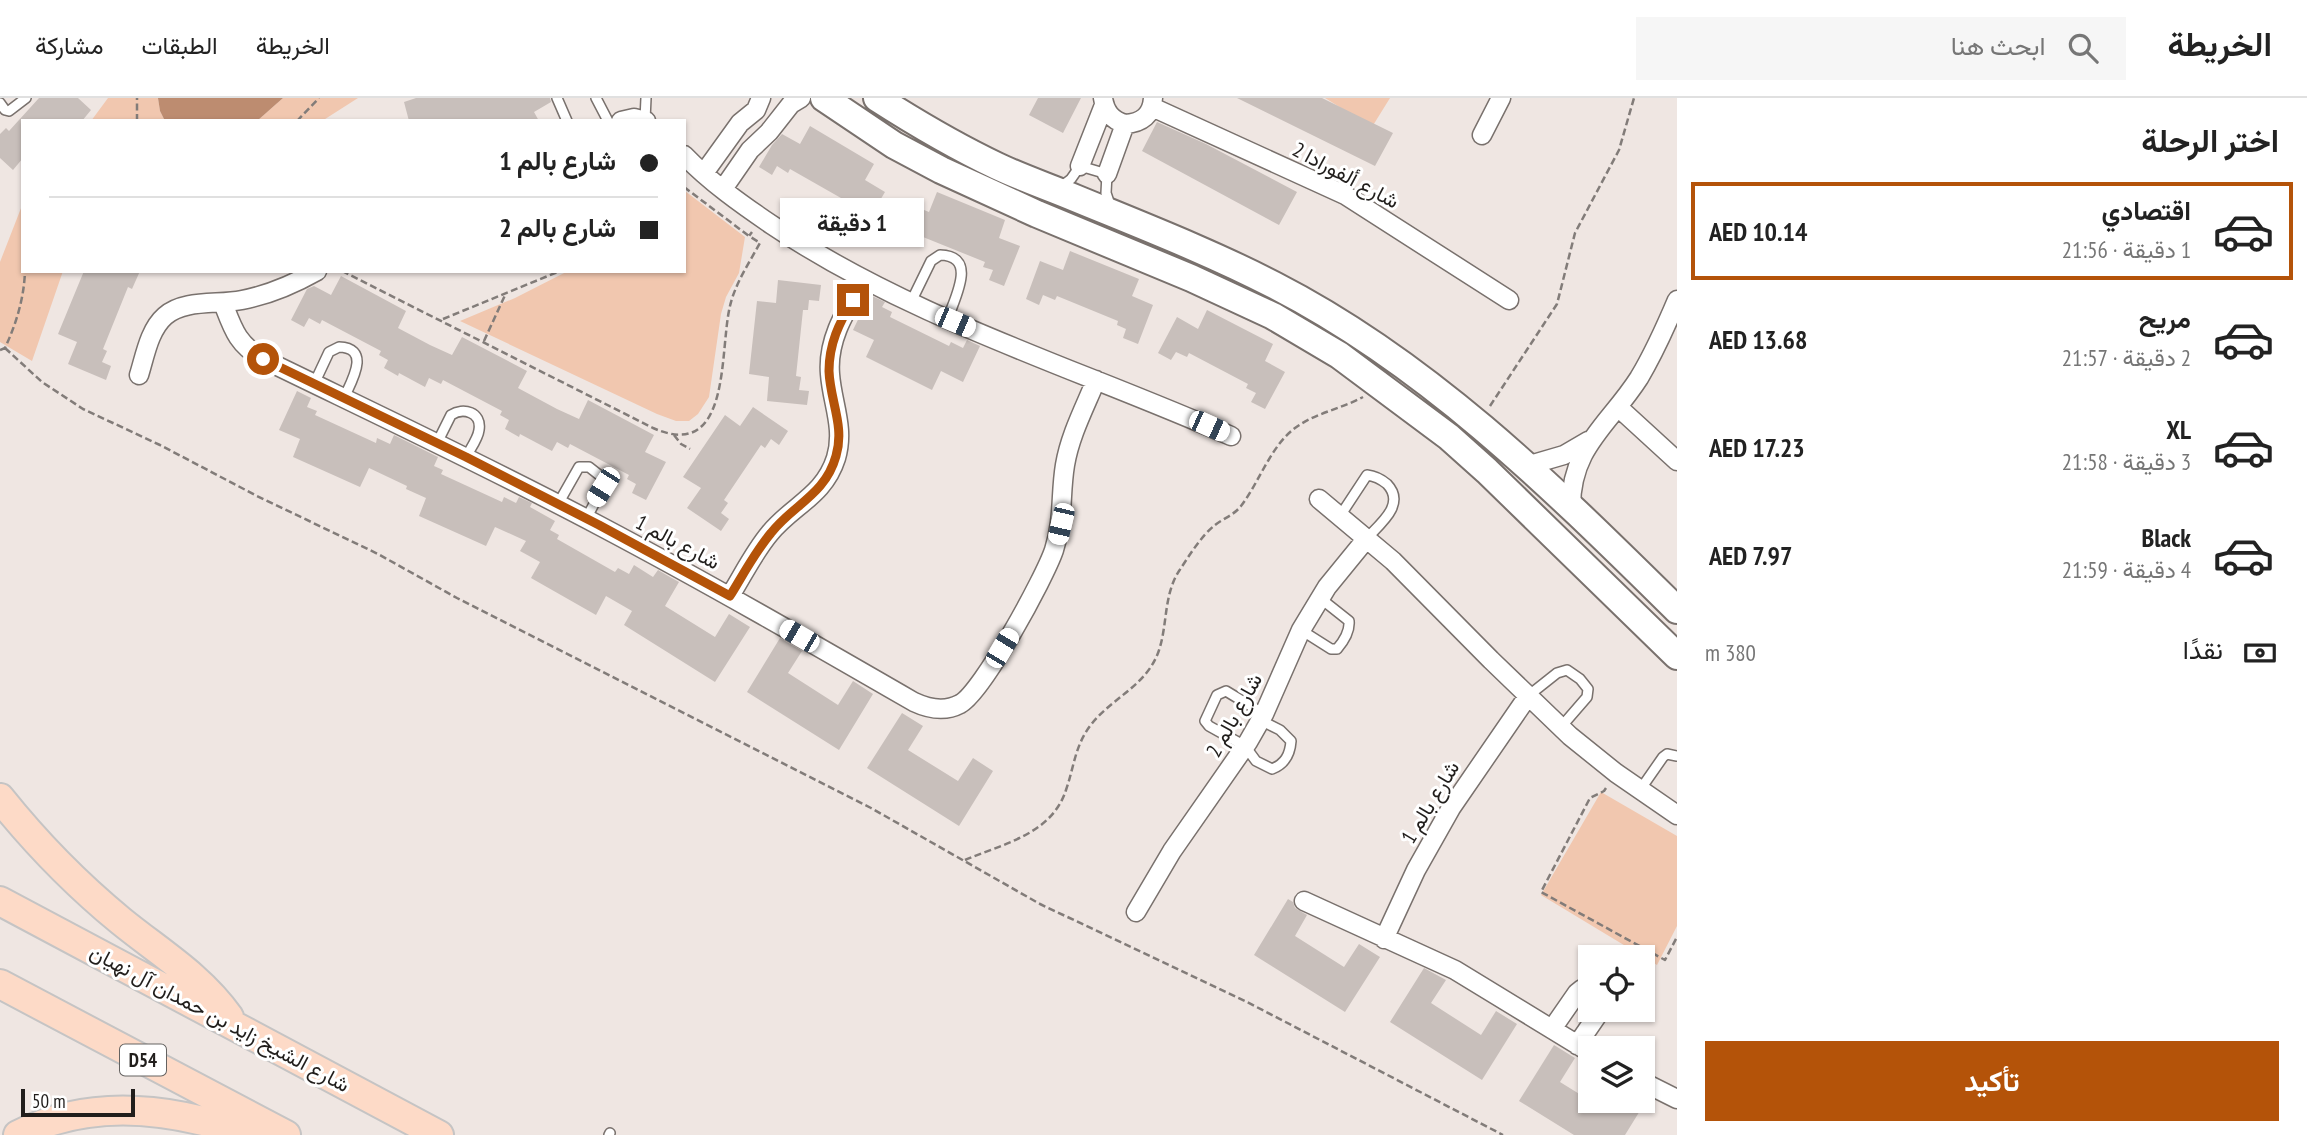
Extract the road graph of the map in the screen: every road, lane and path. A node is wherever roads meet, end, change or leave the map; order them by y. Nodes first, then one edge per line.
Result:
1 (26, 98) edge
2 (137, 98) edge
3 (319, 98) edge
4 (557, 98) edge
5 (596, 98) edge
6 (646, 98) edge
7 (761, 98) edge
8 (770, 98) edge
9 (801, 98) edge
10 (824, 98) edge
11 (877, 98) edge
12 (1501, 98) edge
13 (1634, 98) edge
14 (1104, 102) edge
15 (0, 103) edge
16 (1153, 103) edge
17 (781, 115) junction
18 (135, 119) edge
19 (299, 119) edge
20 (566, 119) edge
21 (607, 119) edge
22 (646, 119) edge
23 (740, 124) junction
24 (1125, 124) junction
25 (1482, 135) dead end
26 (761, 139) junction
27 (686, 157) edge
28 (1080, 166) junction
29 (704, 173) junction
30 (1107, 174) junction
31 (686, 189) edge
32 (723, 189) junction
33 (1055, 190) junction
34 (1112, 213) junction
35 (761, 217) junction
36 (749, 236) junction
37 (25, 273) edge
38 (313, 273) edge
39 (346, 273) edge
40 (555, 273) edge
41 (864, 280) junction
42 (506, 293) junction
43 (1509, 300) dead end
44 (1677, 300) edge
45 (911, 302) junction
46 (223, 303) junction
47 (1273, 316) junction
48 (948, 318) junction
49 (442, 320) junction
50 (1336, 320) junction
51 (484, 341) junction
52 (5, 348) junction
53 (0, 350) edge
54 (139, 375) dead end
55 (1096, 380) junction
56 (314, 384) junction
57 (1381, 384) junction
58 (344, 398) junction
59 (1618, 407) junction
60 (1488, 408) dead end
61 (674, 435) junction
62 (1231, 436) dead end
63 (437, 443) junction
64 (690, 449) dead end
65 (466, 457) junction
66 (1570, 461) junction
67 (1677, 461) edge
68 (1526, 466) junction
69 (1319, 499) dead end
70 (558, 504) junction
71 (1525, 508) junction
72 (1571, 509) junction
73 (1340, 516) junction
74 (586, 519) junction
75 (1367, 538) junction
76 (1658, 592) junction
77 (730, 596) junction
78 (1320, 598) junction
79 (1677, 610) edge
80 (1301, 631) junction
81 (1677, 656) edge
82 (1528, 696) junction
83 (1262, 717) junction
84 (1561, 727) junction
85 (1245, 746) junction
86 (1677, 756) edge
87 (1616, 773) junction
88 (1640, 790) junction
89 (0, 798) edge
90 (1675, 810) edge
91 (965, 860) junction
92 (0, 901) edge
93 (1304, 901) dead end
94 (1136, 912) dead end
95 (1677, 937) edge
96 (1384, 939) junction
97 (0, 984) edge
98 (1578, 992) edge
99 (234, 1025) junction
100 (1552, 1029) junction
101 (1578, 1045) edge
102 (1655, 1088) edge
103 (1677, 1099) edge
104 (18, 1135) edge
105 (249, 1135) edge
106 (286, 1135) edge
107 (439, 1135) edge
108 (1503, 1135) edge

1 - 15 lane
2 - 18 path
3 - 19 path
4 - 20 lane
5 - 21 lane
6 - 22 lane
7 - 23 street
8 - 17 street
9 - 17 street
10 - 47 street
11 - 33 street
12 - 25 street
13 - 60 path
14 - 24 street
14 - 28 street
16 - 24 street
16 - 43 street, شارع ألفورادا 2
17 - 26 street
23 - 26 street
23 - 29 street
24 - 30 street
26 - 32 street
27 - 29 street
28 - 30 lane
28 - 33 lane
29 - 32 street
30 - 34 lane
31 - 36 path
32 - 35 street
33 - 34 street
34 - 50 street
35 - 36 path
35 - 41 street
36 - 61 path
37 - 52 path
38 - 46 street
39 - 49 path
40 - 42 path
41 - 45 street
41 - 77 street
42 - 49 path
42 - 51 path
44 - 59 street
45 - 48 street
45 - 48 lane
46 - 54 street
46 - 56 street, شارع بالم 1
47 - 50 street
47 - 57 street
48 - 55 street
49 - 51 path
50 - 68 street
51 - 61 path
52 - 53 path
52 - 91 path
55 - 62 street
55 - 77 street, شارع بالم 1
56 - 58 street, شارع بالم 1
56 - 58 lane
57 - 71 street
57 - 91 path
58 - 63 street, شارع بالم 1
59 - 66 street
59 - 67 street
61 - 64 path
63 - 65 street, شارع بالم 1
63 - 65 lane
65 - 70 street, شارع بالم 1
66 - 68 street
66 - 72 street
68 - 72 street
69 - 73 street
70 - 74 street, شارع بالم 1
70 - 74 lane
71 - 76 street
71 - 81 street
72 - 76 street
73 - 75 street
73 - 75 lane
74 - 77 street, شارع بالم 1
75 - 78 street, شارع بالم 2
75 - 82 street
76 - 79 street
78 - 80 street, شارع بالم 2
78 - 80 lane
80 - 83 street, شارع بالم 2
82 - 84 street
82 - 84 lane
82 - 96 street, شارع بالم 1
83 - 85 street, شارع بالم 2
83 - 85 lane
83 - 85 lane
84 - 87 street
85 - 94 street, شارع بالم 2
86 - 88 lane
87 - 88 street
87 - 95 path
88 - 90 street
89 - 99 main road
91 - 108 path
92 - 99 main road, شارع الشيخ زايد بن حمدان آل نهيان
93 - 96 street
96 - 100 street
97 - 106 main road, D54
98 - 100 street
99 - 107 main road, شارع الشيخ زايد بن حمدان آل نهيان
100 - 101 street
102 - 103 street
104 - 105 main road

